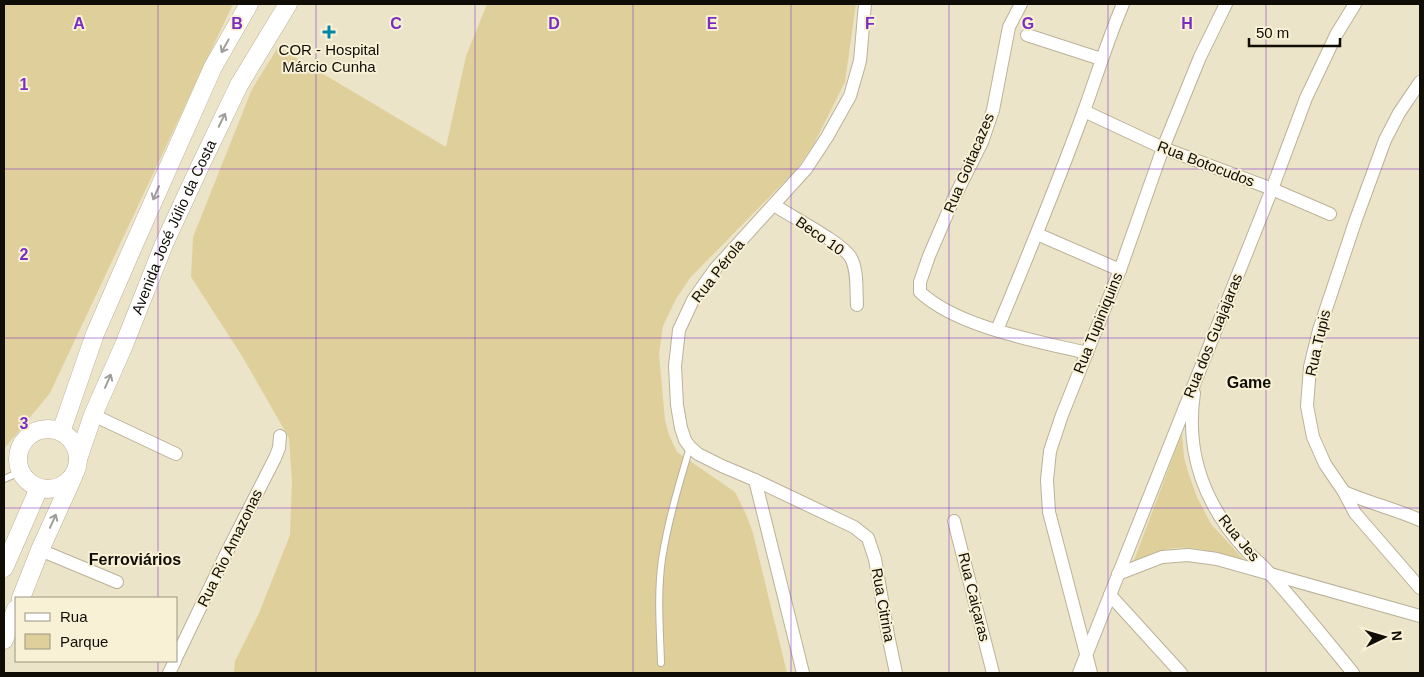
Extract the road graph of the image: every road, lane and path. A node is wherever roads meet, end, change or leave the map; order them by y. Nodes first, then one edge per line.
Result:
1 (249, 4) edge
2 (288, 4) edge
3 (865, 4) edge
4 (1021, 4) edge
5 (1123, 4) edge
6 (1226, 4) edge
7 (1355, 4) edge
8 (1027, 34) dead end
9 (1101, 59) junction
10 (1420, 82) edge
11 (1084, 111) junction
12 (1164, 148) junction
13 (1272, 189) junction
14 (774, 205) junction
15 (1330, 214) dead end
16 (1037, 234) junction
17 (1120, 270) junction
18 (857, 305) dead end
19 (997, 330) junction
20 (1086, 353) junction
21 (1197, 374) junction
22 (93, 416) junction
23 (61, 432) junction
24 (280, 436) dead end
25 (690, 447) junction
26 (176, 454) dead end
27 (76, 467) junction
28 (20, 472) junction
29 (4, 479) edge
30 (755, 480) junction
31 (38, 488) junction
32 (1344, 492) junction
33 (1420, 520) edge
34 (954, 521) dead end
35 (40, 550) junction
36 (4, 568) edge
37 (1269, 572) junction
38 (1118, 574) junction
39 (117, 582) dead end
40 (1420, 588) edge
41 (1110, 596) junction
42 (21, 597) edge
43 (15, 612) edge
44 (1420, 616) edge
45 (4, 640) edge
46 (1086, 653) junction
47 (178, 655) edge
48 (661, 663) dead end
49 (803, 673) edge
50 (896, 673) edge
51 (993, 673) edge
52 (1078, 673) edge
53 (1091, 673) edge
54 (1181, 673) edge
55 (1353, 673) edge

1 -> 23 main road, Avenida José Júlio da Costa
22 -> 2 main road, Avenida José Júlio da Costa
3 - 14 street, Rua Pérola
4 - 19 street, Rua Goitacazes
5 - 9 street
6 - 12 street, Rua Tupiniquins
7 - 13 street, Rua dos Guajajaras
8 - 9 street
9 - 11 street
10 - 32 street, Rua Tupis
11 - 12 street, Rua Botocudos
11 - 16 street
12 - 13 street, Rua Botocudos
12 - 17 street, Rua Tupiniquins
13 - 15 street, Rua Botocudos
13 - 21 street, Rua dos Guajajaras
14 - 18 street, Beco 10
14 - 25 street, Rua Pérola
16 - 17 street
16 - 19 street
17 - 20 street, Rua Tupiniquins
19 - 20 street
20 - 46 street, Rua Tupiniquins
21 - 37 street, Rua Jes
21 - 38 street, Rua dos Guajajaras
22 - 26 street
22 - 27 main road, Avenida José Júlio da Costa
23 - 27 main road
23 - 28 main road
24 - 47 street, Rua Rio Amazonas
25 - 30 street
25 - 48 lane
27 - 31 main road
35 -> 27 main road, Avenida José Júlio da Costa
28 - 29 lane
28 - 31 main road
30 - 49 street
30 - 50 street, Rua Citrina
31 - 36 main road
32 - 33 street
32 - 40 street, Rua Tupis
34 - 51 street, Rua Caiçaras
35 - 39 street
35 - 42 main road, Avenida José Júlio da Costa
37 - 38 street
37 - 44 street
37 - 55 street, Rua Jes
38 - 41 street, Rua dos Guajajaras
41 - 46 street, Rua dos Guajajaras
41 - 54 street
43 - 45 main road
46 - 52 street, Rua dos Guajajaras
46 - 53 street, Rua Tupiniquins

